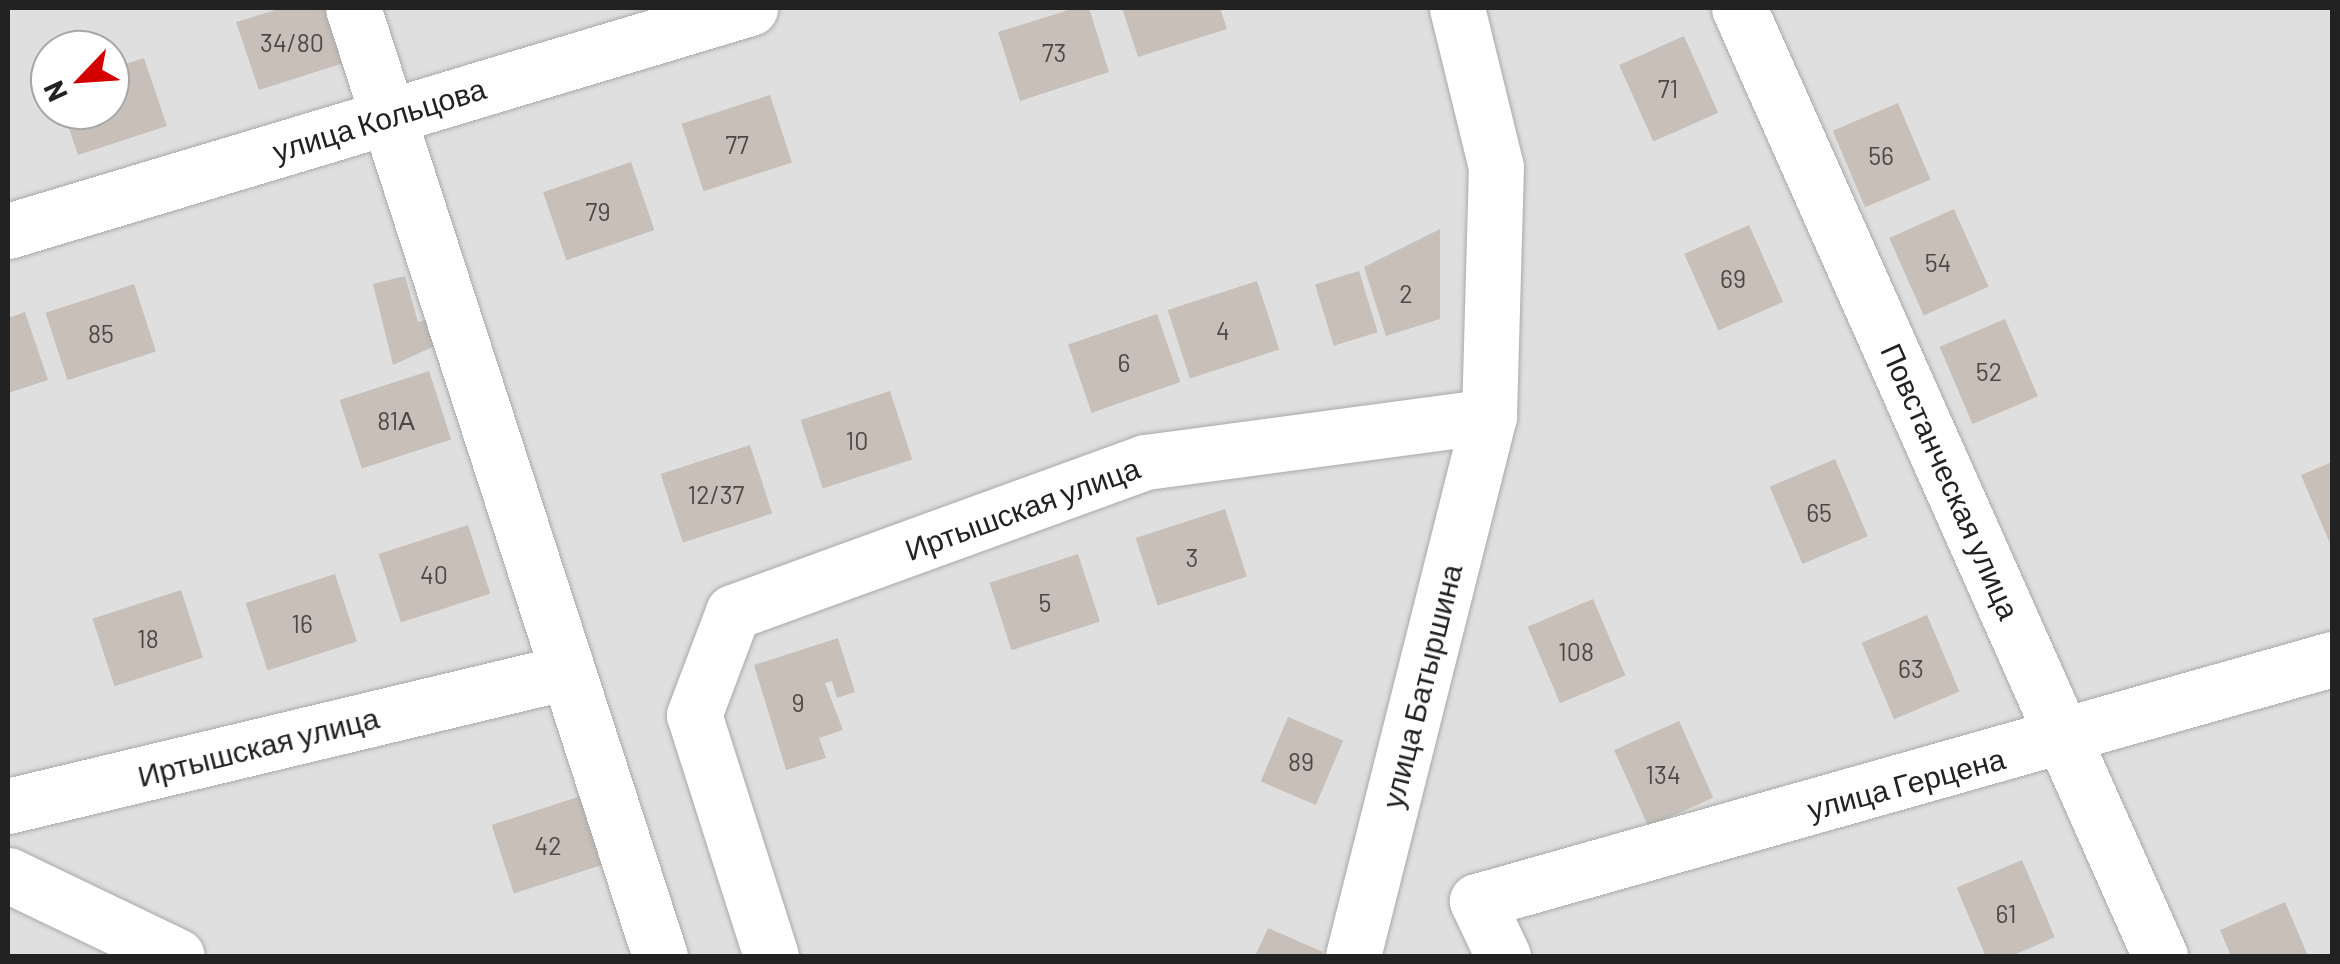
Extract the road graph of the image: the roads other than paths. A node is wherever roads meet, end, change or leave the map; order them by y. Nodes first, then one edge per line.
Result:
1 (352, 8) edge
2 (750, 8) edge
3 (1457, 8) edge
4 (1739, 8) edge
5 (387, 116) junction
6 (8, 231) edge
7 (1488, 416) junction
8 (2332, 659) edge
9 (566, 672) junction
10 (2067, 738) junction
11 (8, 806) edge
12 (8, 875) edge
13 (176, 956) edge
14 (660, 956) edge
15 (771, 956) edge
16 (1353, 956) edge
17 (1503, 956) edge
18 (2160, 956) edge

1 - 5 street
2 - 5 street, улица Кольцова
3 - 7 street
4 - 10 street, Повстанческая улица
5 - 6 street, улица Кольцова
5 - 9 street
7 - 15 street, Иртышская улица
7 - 16 street, улица Батыршина
8 - 10 street, улица Герцена
9 - 11 street, Иртышская улица
9 - 14 street
10 - 17 street, улица Герцена
10 - 18 street, Повстанческая улица
12 - 13 street

